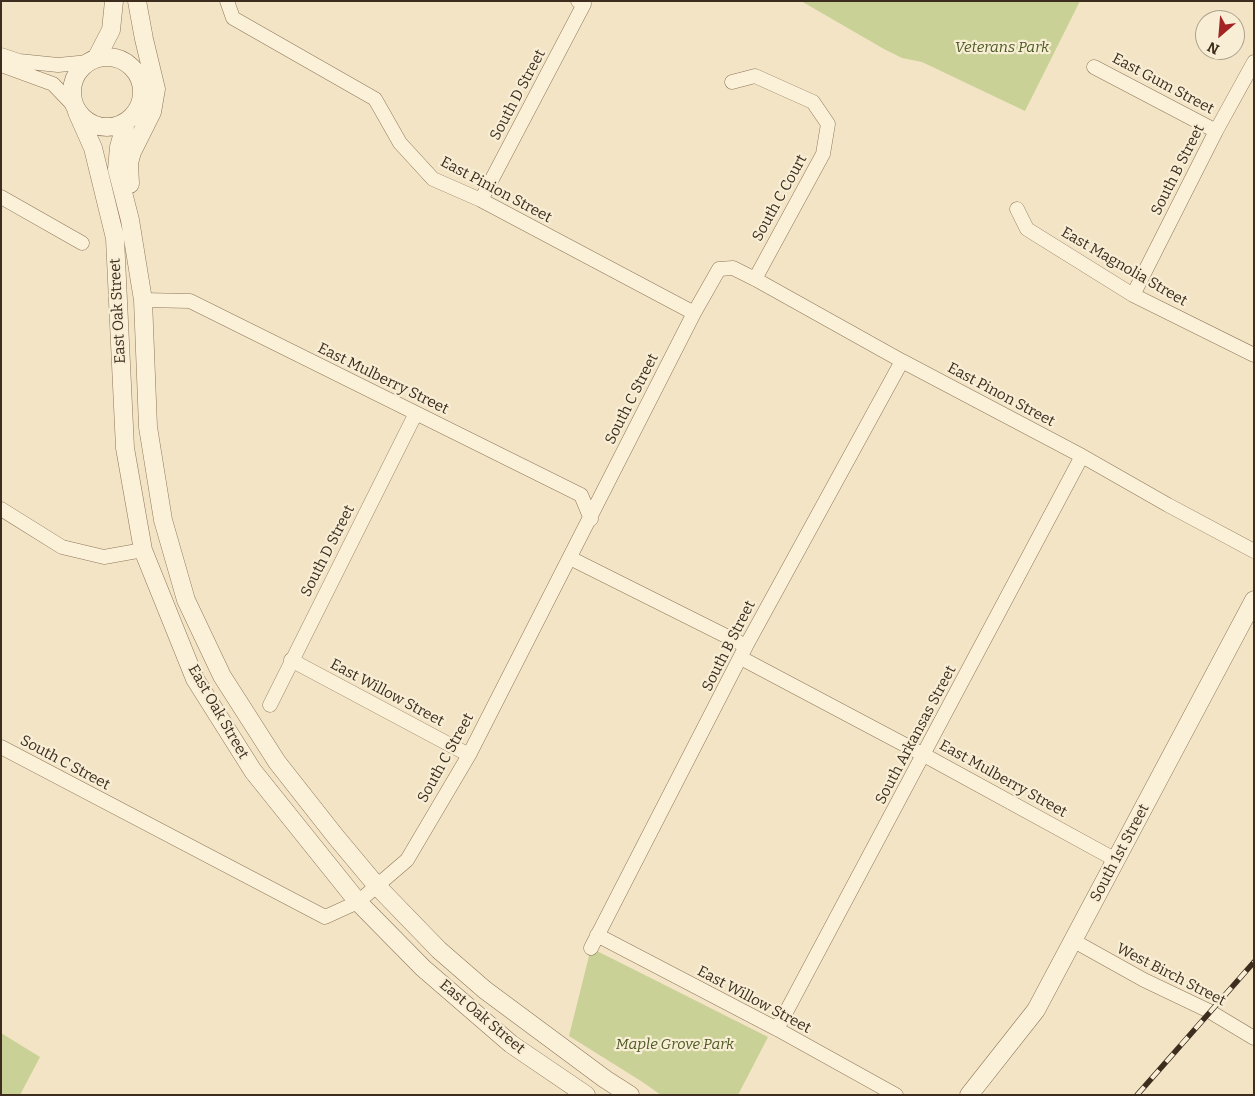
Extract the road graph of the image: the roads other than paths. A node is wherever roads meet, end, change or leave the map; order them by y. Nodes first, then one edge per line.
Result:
1 (114, 1) edge
2 (129, 1) edge
3 (137, 1) edge
4 (227, 1) edge
5 (581, 3) edge
6 (1, 54) edge
7 (93, 60) junction
8 (1254, 62) edge
9 (1, 65) edge
10 (1094, 67) dead end
11 (135, 70) junction
12 (732, 82) dead end
13 (76, 109) junction
14 (126, 122) junction
15 (1216, 131) junction
16 (1, 197) edge
17 (481, 200) junction
18 (1017, 209) dead end
19 (130, 220) junction
20 (82, 243) dead end
21 (732, 268) joint
22 (754, 279) junction
23 (1133, 295) junction
24 (143, 300) junction
25 (694, 313) junction
26 (1254, 355) edge
27 (902, 362) junction
28 (416, 413) junction
29 (1082, 456) junction
30 (1, 510) edge
31 (590, 519) junction
32 (143, 550) junction
33 (1254, 551) edge
34 (570, 558) junction
35 (1254, 600) edge
36 (744, 652) junction
37 (291, 660) junction
38 (270, 704) dead end
39 (1, 748) edge
40 (469, 755) junction
41 (924, 755) junction
42 (1116, 860) junction
43 (377, 886) junction
44 (358, 902) junction
45 (1074, 941) junction
46 (594, 942) joint
47 (777, 1029) junction
48 (1254, 1038) edge
49 (586, 1095) edge
50 (630, 1095) edge
51 (896, 1095) edge
52 (969, 1095) edge

1 - 7 street
2 - 11 street
3 - 19 street, East Oak Street
4 - 17 street, East Pinion Street
5 - 17 street, South D Street
6 - 7 street
7 - 11 street
7 - 13 street
8 - 15 street, South B Street
9 - 13 street
10 - 15 street, East Gum Street
11 - 14 street
12 - 22 street, South C Court
13 - 14 street
13 - 32 street, East Oak Street
14 - 19 street, East Oak Street
15 - 23 street, South B Street
16 - 20 street
17 - 25 street, East Pinion Street
18 - 23 street, East Magnolia Street
19 - 24 street, East Oak Street
21 - 22 street, East Pinon Street
21 - 25 street, South C Street
22 - 27 street, East Pinon Street
23 - 26 street, East Magnolia Street
24 - 28 street, East Mulberry Street
24 - 43 street, East Oak Street
25 - 31 street, South C Street
27 - 29 street, East Pinon Street
27 - 36 street, South B Street
28 - 31 street, East Mulberry Street
28 - 37 street, South D Street
29 - 33 street, East Pinon Street
29 - 41 street, South Arkansas Street
30 - 32 street
31 - 34 street, South C Street
32 - 44 street, East Oak Street
34 - 36 street, East Mulberry Street
34 - 40 street, South C Street
35 - 42 street, South 1st Street
36 - 41 street, East Mulberry Street
36 - 46 street, South B Street
37 - 38 street, South D Street
37 - 40 street, East Willow Street
39 - 44 street, South C Street
40 - 43 street, South C Street
41 - 42 street, East Mulberry Street
41 - 47 street, South Arkansas Street
42 - 45 street, South 1st Street
43 - 44 street, South C Street
43 - 50 street, East Oak Street
44 - 49 street, East Oak Street
45 - 48 street, West Birch Street
45 - 52 street, South 1st Street
46 - 47 street, East Willow Street
47 - 51 street, East Willow Street

